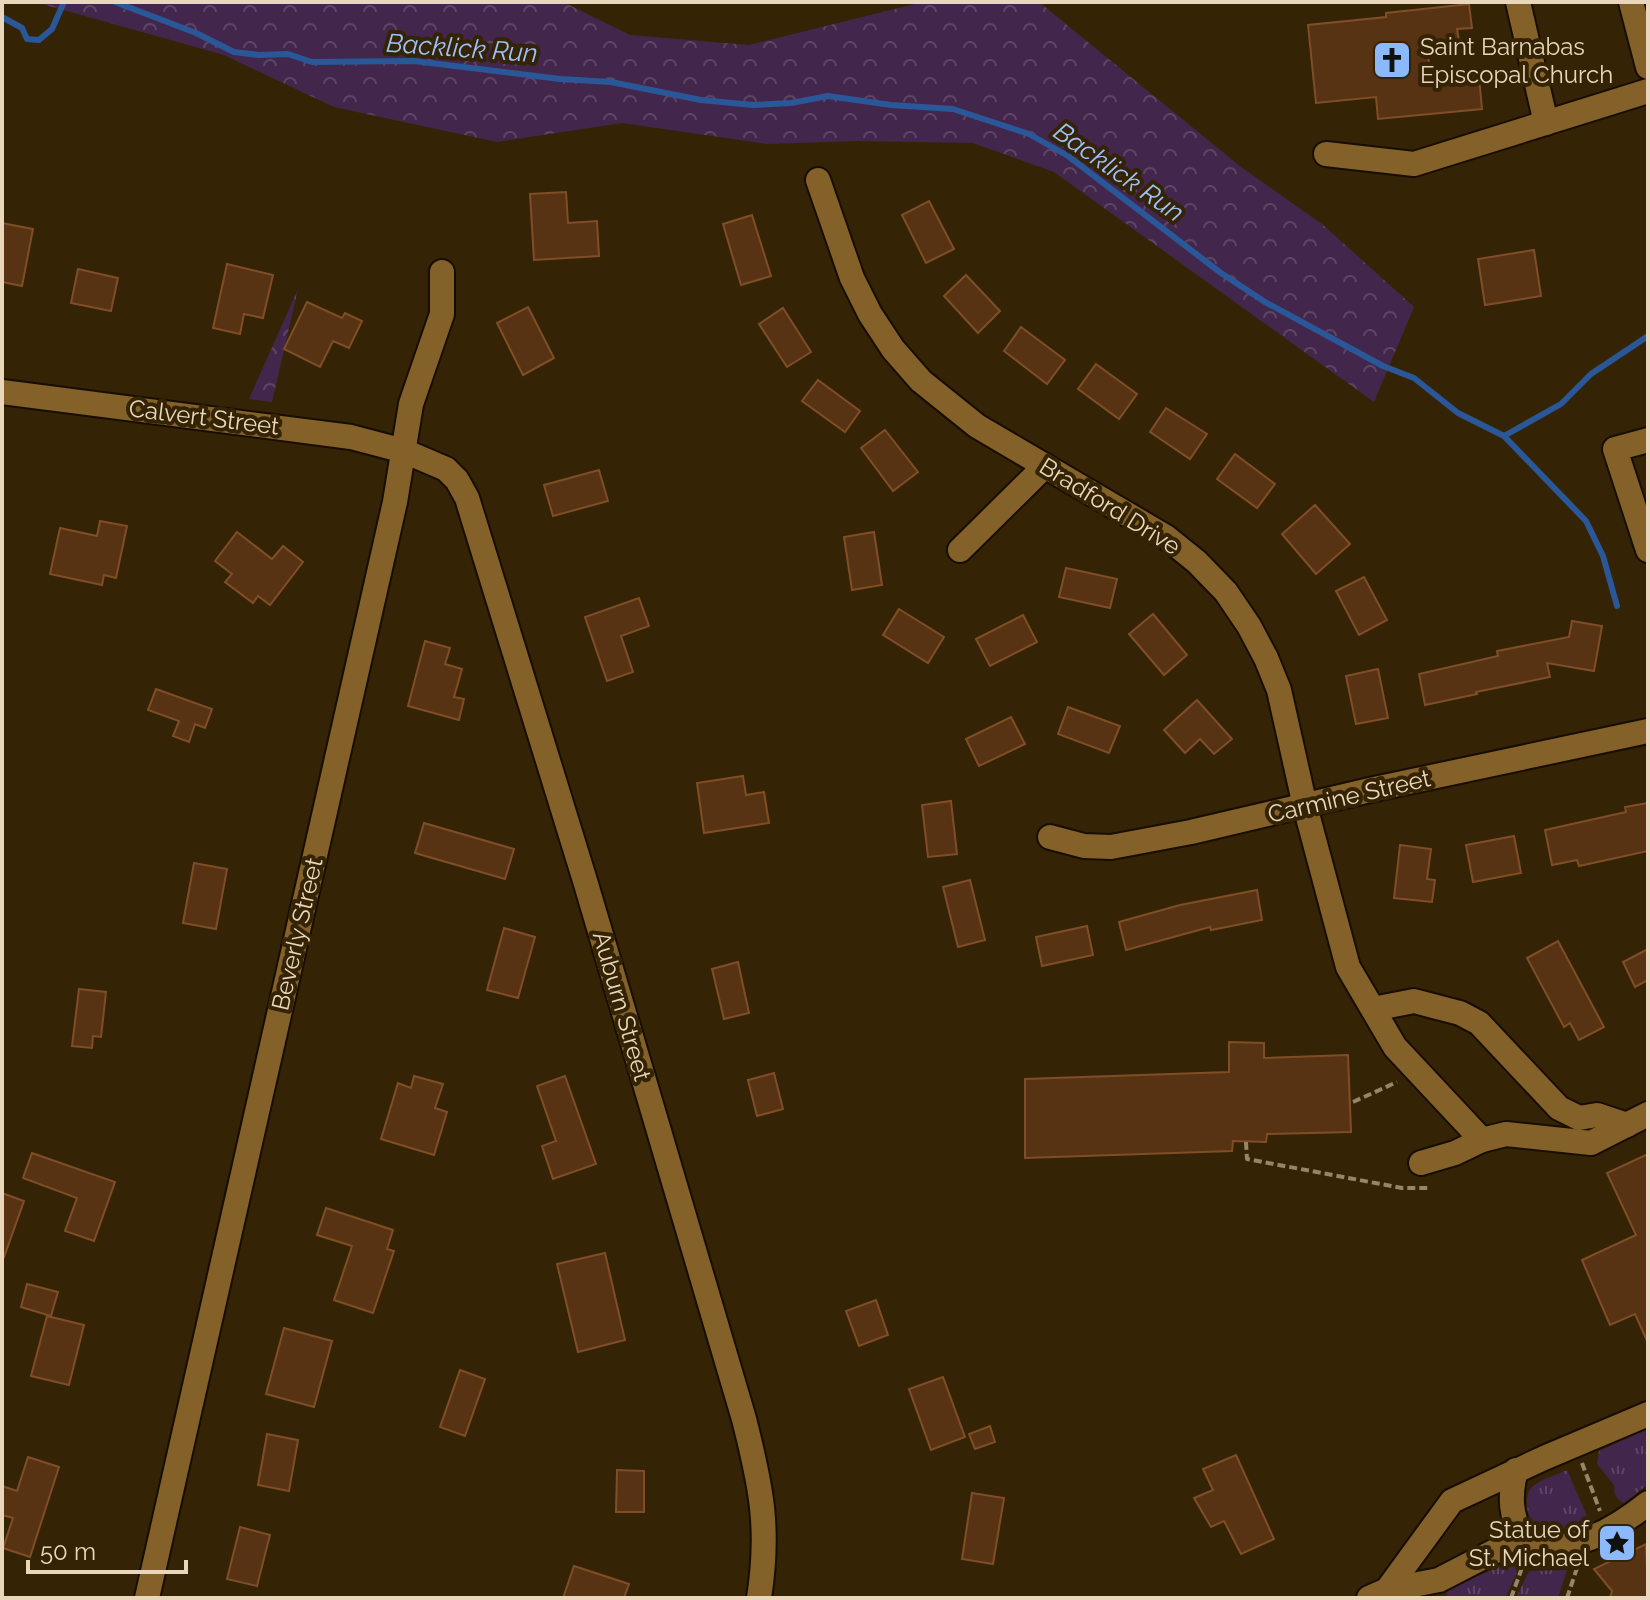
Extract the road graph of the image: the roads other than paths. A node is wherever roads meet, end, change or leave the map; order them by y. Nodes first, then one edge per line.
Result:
1 (1518, 2) edge
2 (1631, 2) edge
3 (1648, 67) edge
4 (1648, 91) edge
5 (1546, 123) junction
6 (1326, 154) dead end
7 (818, 180) dead end
8 (442, 272) dead end
9 (2, 392) edge
10 (1648, 440) edge
11 (404, 451) junction
12 (1045, 466) junction
13 (960, 550) dead end
14 (1648, 550) edge
15 (1648, 731) edge
16 (1305, 806) junction
17 (1050, 837) dead end
18 (1373, 1009) junction
19 (1637, 1119) edge
20 (1482, 1140) junction
21 (1421, 1163) dead end
22 (1648, 1414) edge
23 (1516, 1470) junction
24 (1648, 1503) edge
25 (1524, 1552) junction
26 (1378, 1594) edge
27 (147, 1598) edge
28 (759, 1598) edge

1 - 5 street
2 - 3 street
4 - 5 street
5 - 6 street
7 - 12 street, Bradford Drive
8 - 11 street, Beverly Street
9 - 11 street, Calvert Street
10 - 14 street
11 - 27 street, Beverly Street
11 - 28 street, Auburn Street
12 - 13 street
12 - 16 street, Bradford Drive
15 - 16 street, Carmine Street
16 - 17 street, Carmine Street
16 - 18 street, Bradford Drive
18 - 19 street
18 - 20 street, Bradford Drive
19 - 20 street
20 - 21 street
22 - 23 street
23 - 25 street
23 - 26 street
24 - 25 street
25 - 26 street

